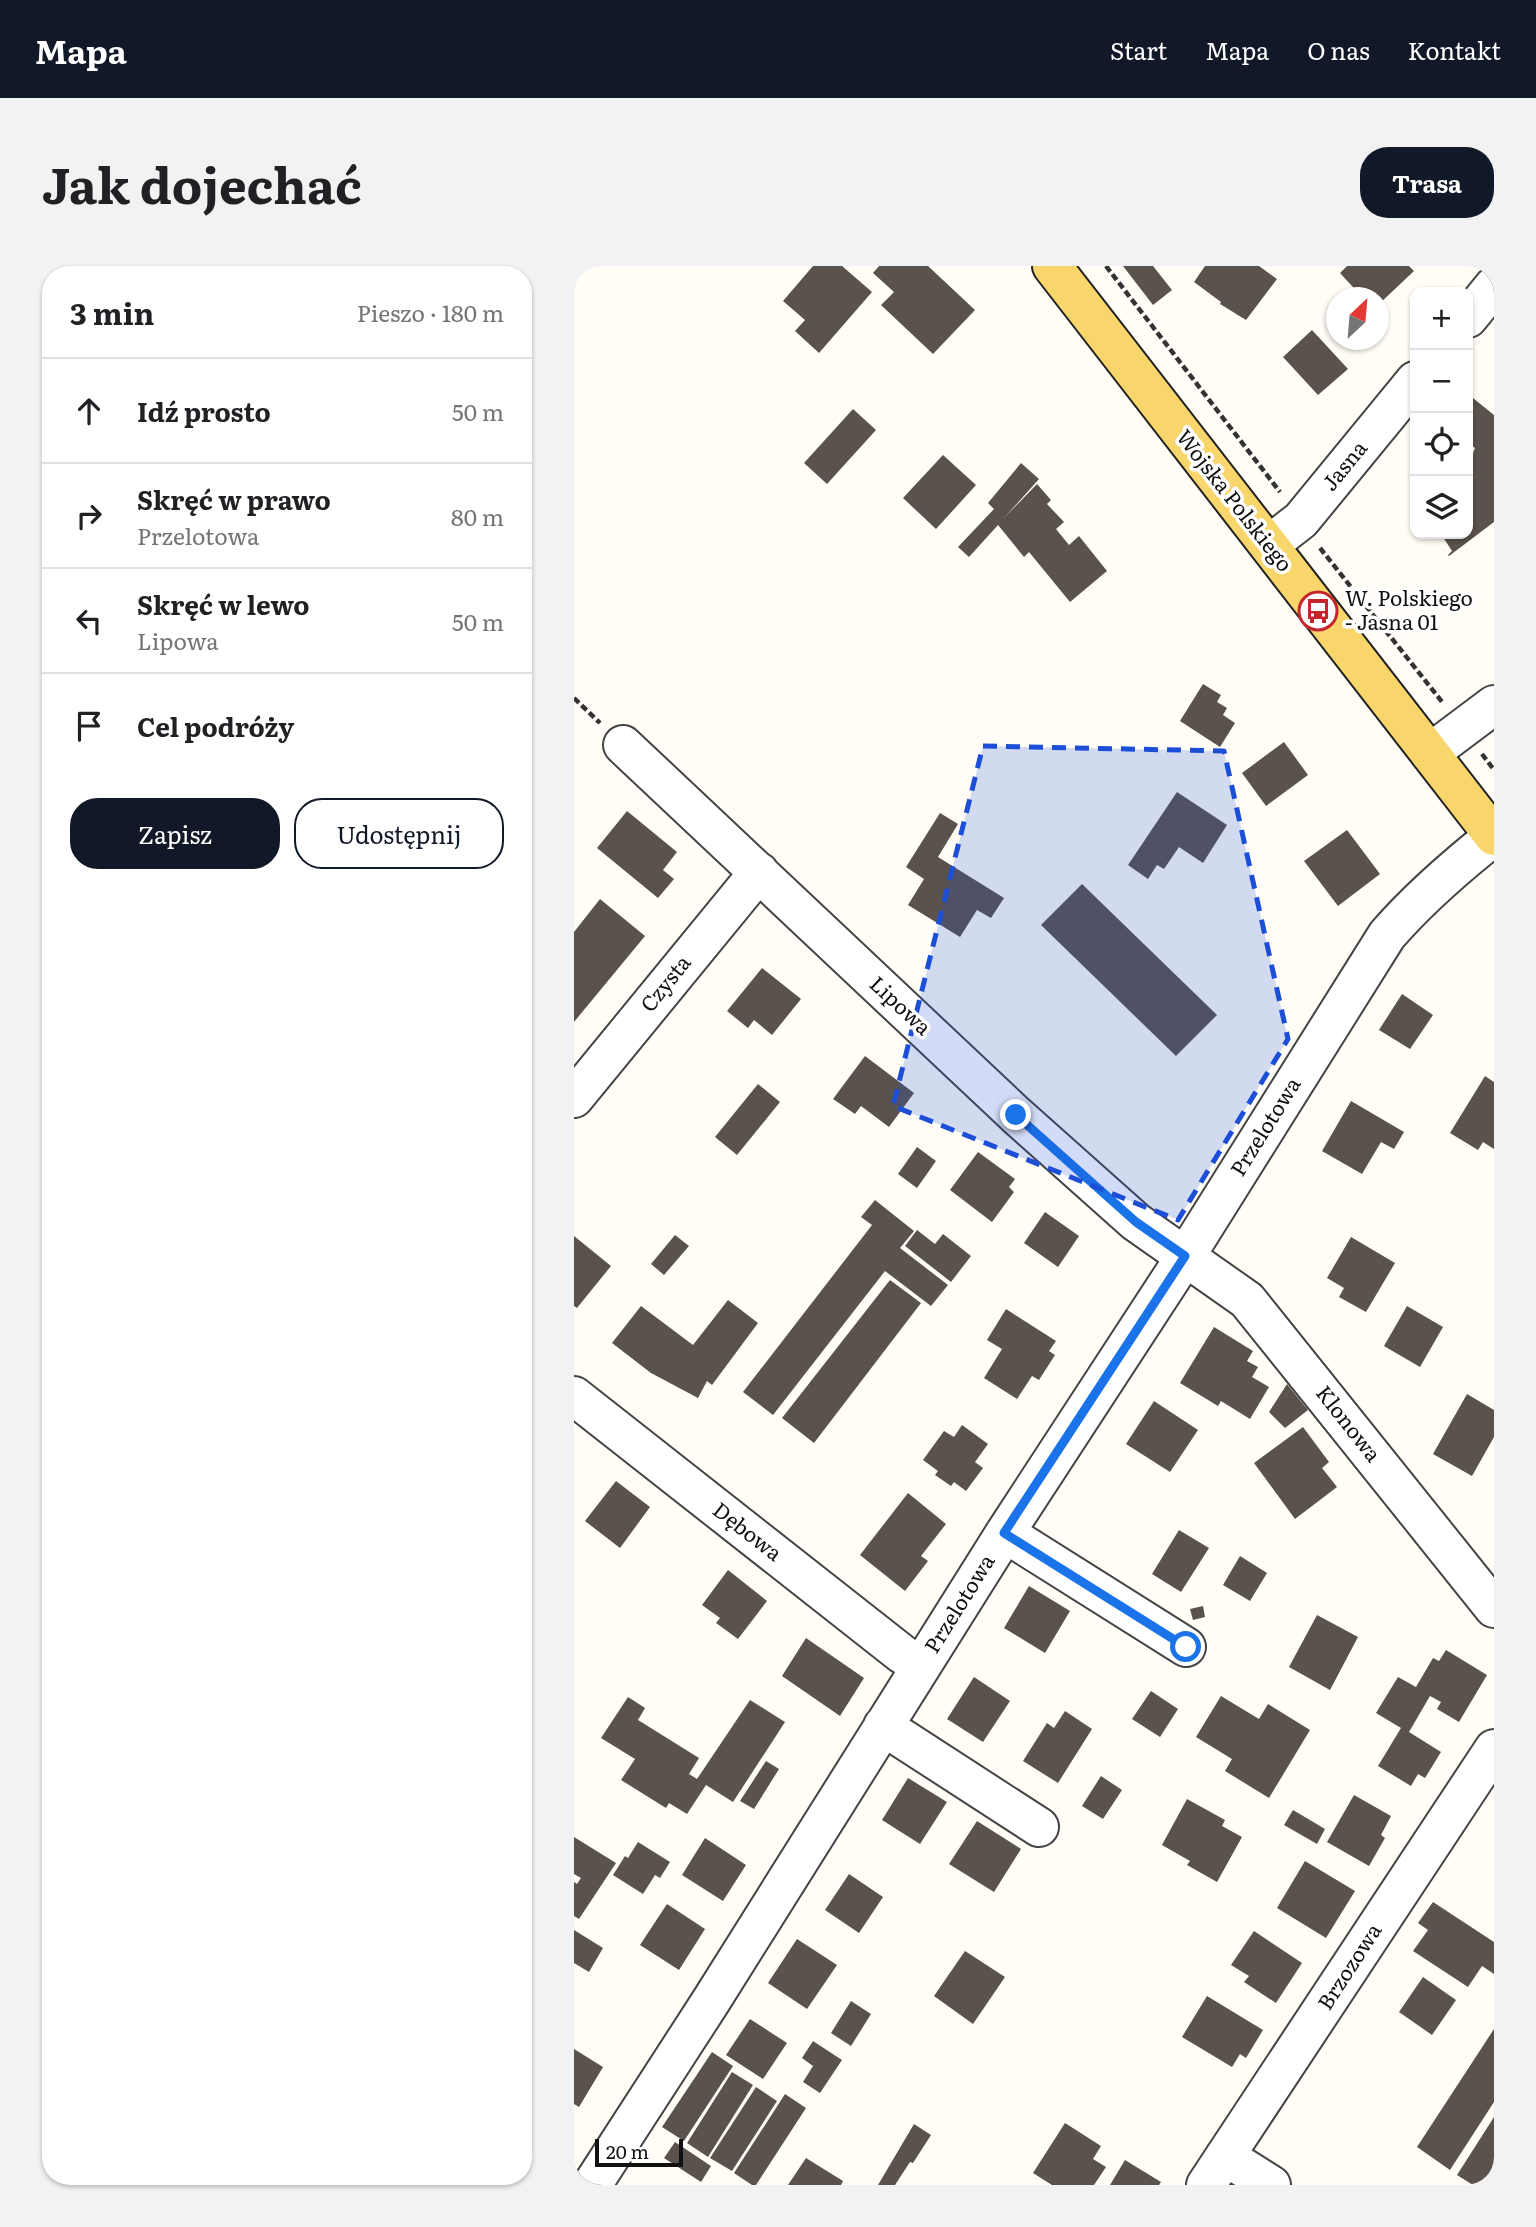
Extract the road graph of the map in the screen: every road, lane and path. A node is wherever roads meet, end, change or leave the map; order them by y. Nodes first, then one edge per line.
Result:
1 (1052, 266) edge
2 (1494, 286) edge
3 (1473, 312) edge
4 (1410, 387) edge
5 (1269, 545) junction
6 (1494, 705) edge
7 (624, 745) dead end
8 (1430, 753) junction
9 (1494, 836) edge
10 (759, 872) junction
11 (574, 1098) edge
12 (1185, 1256) junction
13 (574, 1396) edge
14 (1004, 1533) junction
15 (1494, 1608) edge
16 (1186, 1647) dead end
17 (921, 1666) junction
18 (883, 1726) junction
19 (1494, 1749) edge
20 (1039, 1827) dead end
21 (1216, 2170) edge
22 (592, 2185) edge
23 (1271, 2185) edge

1 - 5 main road, Wojska Polskiego
2 - 3 street
4 - 5 street, Jasna
5 - 8 main road, Wojska Polskiego
6 - 8 street
7 - 10 street, Lipowa
8 - 9 main road, Wojska Polskiego
9 - 12 street, Przelotowa
10 - 11 street, Czysta
10 - 12 street, Lipowa
12 - 14 street, Przelotowa
12 - 15 street, Klonowa
13 - 17 street, Dębowa
14 - 16 street
14 - 17 street, Przelotowa
17 - 18 street, Przelotowa
18 - 20 street
18 - 22 street, Przelotowa
19 - 21 street, Brzozowa
21 - 23 street

